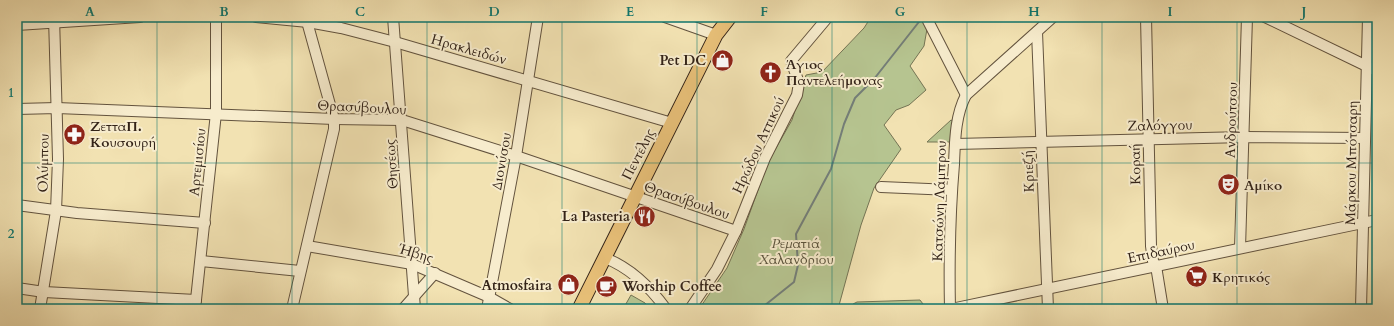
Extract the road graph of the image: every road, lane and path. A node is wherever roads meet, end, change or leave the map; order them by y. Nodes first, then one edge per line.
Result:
1 (140, 17) edge
2 (216, 17) edge
3 (256, 17) edge
4 (393, 17) edge
5 (538, 17) edge
6 (665, 17) edge
7 (828, 17) edge
8 (1053, 17) edge
9 (1146, 17) edge
10 (1247, 17) edge
11 (1265, 17) edge
12 (1368, 17) edge
13 (307, 19) edge
14 (927, 19) edge
15 (54, 20) edge
16 (722, 24) edge
17 (17, 26) edge
18 (1037, 32) junction
19 (395, 42) junction
20 (1366, 66) junction
21 (1377, 71) edge
22 (528, 80) junction
23 (966, 95) junction
24 (57, 108) junction
25 (17, 109) edge
26 (216, 114) junction
27 (334, 119) junction
28 (402, 120) junction
29 (672, 123) junction
30 (1245, 137) junction
31 (1365, 138) junction
32 (1148, 139) junction
33 (1041, 141) junction
34 (955, 144) junction
35 (516, 156) junction
36 (881, 187) dead end
37 (952, 190) junction
38 (634, 196) junction
39 (17, 205) edge
40 (56, 211) junction
41 (1377, 220) edge
42 (205, 223) junction
43 (1364, 223) junction
44 (736, 232) junction
45 (308, 246) junction
46 (1240, 248) junction
47 (604, 258) junction
48 (201, 261) junction
49 (412, 264) junction
50 (1156, 266) junction
51 (300, 271) junction
52 (435, 273) junction
53 (17, 288) edge
54 (1047, 289) junction
55 (44, 292) junction
56 (414, 296) junction
57 (488, 297) junction
58 (196, 304) edge
59 (40, 309) edge
60 (292, 309) edge
61 (403, 309) edge
62 (415, 309) edge
63 (487, 309) edge
64 (510, 309) edge
65 (579, 309) edge
66 (666, 309) edge
67 (690, 309) edge
68 (951, 309) edge
69 (1048, 309) edge
70 (1163, 309) edge
71 (1361, 309) edge

1 - 15 street
2 - 26 street, Αρτεμισίου
3 - 13 street, Ηρακλειδών
4 - 19 street, Θησέως
5 - 22 street, Διονύσου
6 - 16 street
7 - 44 street, Ηρώδου Αττικού
8 - 18 street
9 - 32 street, Κοραή
10 - 30 street, Ανδρούτσου
11 - 20 street
12 - 20 street, Μάρκου Μπότσαρη
13 - 19 street, Ηρακλειδών
13 - 27 street
14 - 23 street
15 - 17 street
15 - 24 street, Ολύμπου
16 - 29 main road, Πεντέλης
18 - 23 street
18 - 33 street, Κριεζή
19 - 22 street, Ηρακλειδών
19 - 28 street, Θησέως
20 - 21 street
20 - 31 street, Μάρκου Μπότσαρη
22 - 29 street, Ηρακλειδών
22 - 35 street, Διονύσου
23 - 34 street, Κατσώνη Λάμπρου
24 - 25 street, Θρασύβουλου
24 - 26 street, Θρασύβουλου
24 - 40 street, Ολύμπου
26 - 27 street, Θρασύβουλου
26 - 42 street, Αρτεμισίου
27 - 28 street, Θρασύβουλου
27 - 45 street
28 - 35 street, Θρασύβουλου
28 - 49 street, Θησέως
29 - 38 main road, Πεντέλης
30 - 31 street, Ζαλόγγου
30 - 32 street, Ζαλόγγου
30 - 46 street, Ανδρούτσου
31 - 43 street, Μάρκου Μπότσαρη
32 - 33 street, Ζαλόγγου
32 - 50 street, Κοραή
33 - 34 street, Ζαλόγγου
33 - 54 street, Κριεζή
34 - 37 street, Κατσώνη Λάμπρου
35 - 38 street, Θρασύβουλου
35 - 57 street, Διονύσου
36 - 37 street
37 - 68 street, Κατσώνη Λάμπρου
38 - 44 street, Θρασύβουλου
38 - 47 main road, Πεντέλης
39 - 40 street
40 - 42 street
40 - 55 street, Ολύμπου
41 - 43 street, Επιδαύρου
42 - 48 street, Αρτεμισίου
43 - 46 street, Επιδαύρου
43 - 71 street, Μάρκου Μπότσαρη
44 - 67 street, Ηρώδου Αττικού
45 - 49 street, Ήβης
45 - 51 street
46 - 50 street, Επιδαύρου
47 - 65 main road, Πεντέλης
47 - 66 street
48 - 51 street
48 - 58 street, Αρτεμισίου
49 - 52 street, Ήβης
49 - 56 street, Θησέως
50 - 54 street, Επιδαύρου
50 - 70 street, Κοραή
51 - 60 street
52 - 56 street
52 - 57 street, Ήβης
53 - 55 street
54 - 68 street, Επιδαύρου
54 - 69 street, Κριεζή
55 - 58 street
55 - 59 street, Ολύμπου
56 - 61 street
56 - 62 street, Θησέως
57 - 63 street, Διονύσου
57 - 64 street, Ήβης

